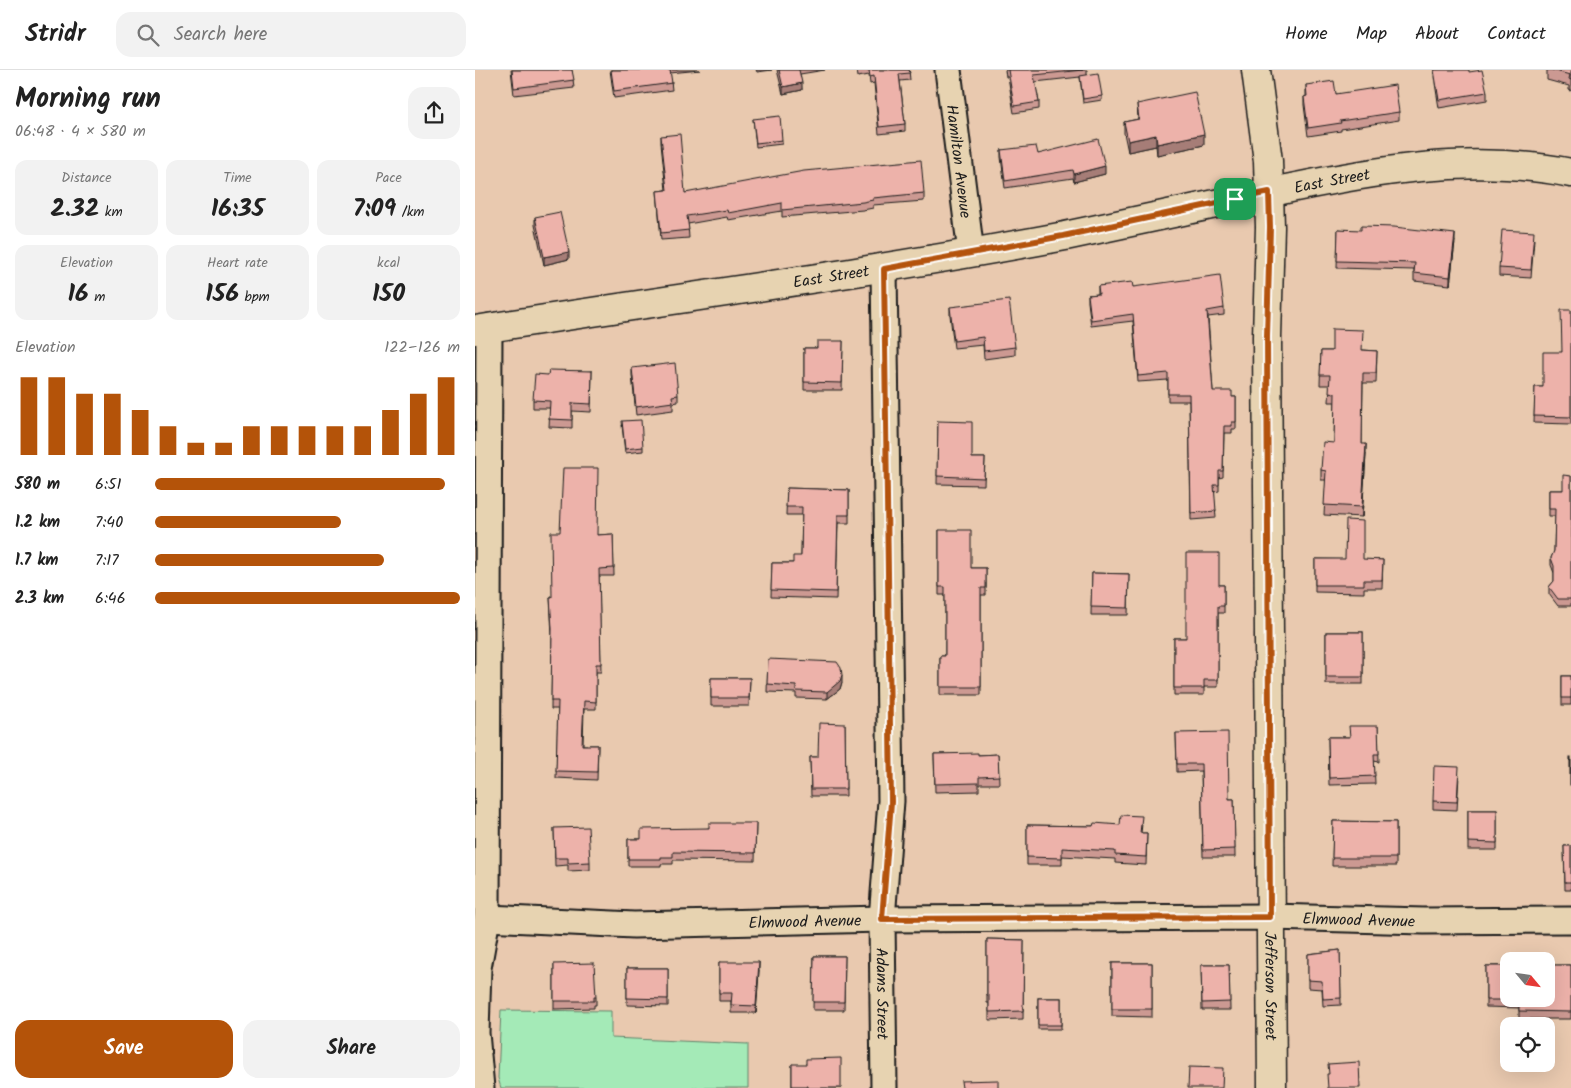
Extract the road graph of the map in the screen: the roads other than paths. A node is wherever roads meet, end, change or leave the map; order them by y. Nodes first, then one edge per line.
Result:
1 (948, 70) edge
2 (1257, 70) edge
3 (1571, 173) edge
4 (1269, 192) junction
5 (971, 253) junction
6 (884, 269) junction
7 (482, 328) edge
8 (1270, 917) junction
9 (487, 918) junction
10 (882, 919) junction
11 (1571, 920) edge
12 (481, 1088) edge
13 (884, 1088) edge
14 (1272, 1088) edge

1 - 5 street, Hamilton Avenue
2 - 4 main road, Jefferson Street
3 - 4 main road, East Street
4 - 5 main road, East Street
4 - 8 main road, Jefferson Street
5 - 6 main road, East Street
6 - 7 main road, East Street
6 - 10 street, Adams Street
7 - 9 street
8 - 10 street, Elmwood Avenue
8 - 11 street, Elmwood Avenue
8 - 14 main road, Jefferson Street
9 - 10 street, Elmwood Avenue
9 - 12 street
10 - 13 street, Adams Street

